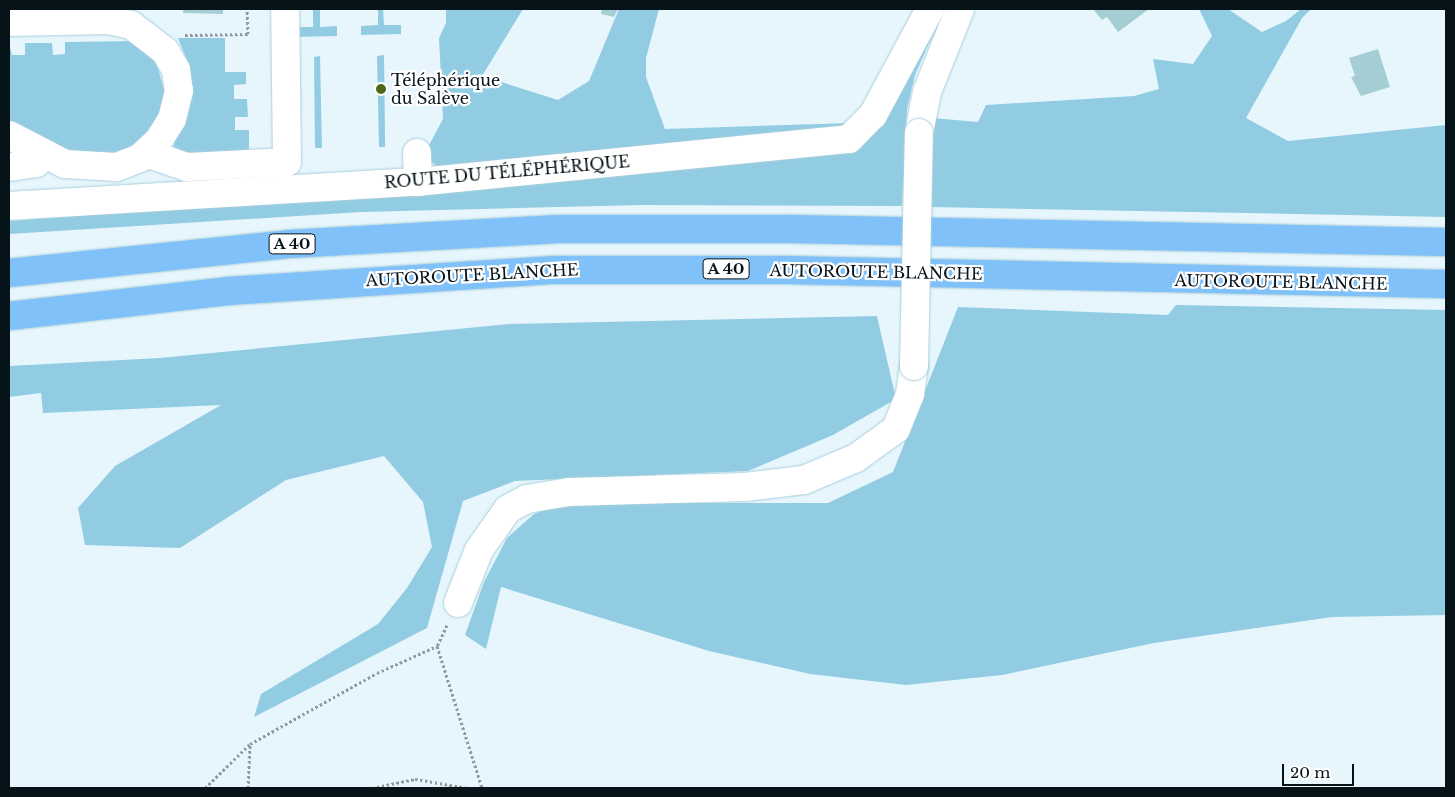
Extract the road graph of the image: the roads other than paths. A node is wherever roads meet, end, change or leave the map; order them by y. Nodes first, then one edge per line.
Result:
1 (284, 9) edge
2 (930, 9) edge
3 (960, 9) edge
4 (9, 22) edge
5 (9, 135) edge
6 (146, 153) junction
7 (417, 153) dead end
8 (44, 156) junction
9 (9, 167) edge
10 (418, 182) junction
11 (52, 204) junction
12 (9, 206) edge
13 (1446, 242) edge
14 (159, 256) junction
15 (9, 262) edge
16 (9, 273) edge
17 (1446, 284) edge
18 (9, 316) edge
19 (458, 602) road end

1 - 6 street
2 - 10 street, ROUTE DU TÉLÉPHÉRIQUE
3 - 19 street, bridge
4 - 6 street
5 - 8 street
6 - 8 street
7 - 10 street
8 - 9 street
8 - 11 street
10 - 11 street, ROUTE DU TÉLÉPHÉRIQUE
11 - 12 street, ROUTE DU TÉLÉPHÉRIQUE
13 - 14 highway, A 40
14 - 15 highway
14 - 16 highway, A 40
17 - 18 highway, AUTOROUTE BLANCHE / A 40

